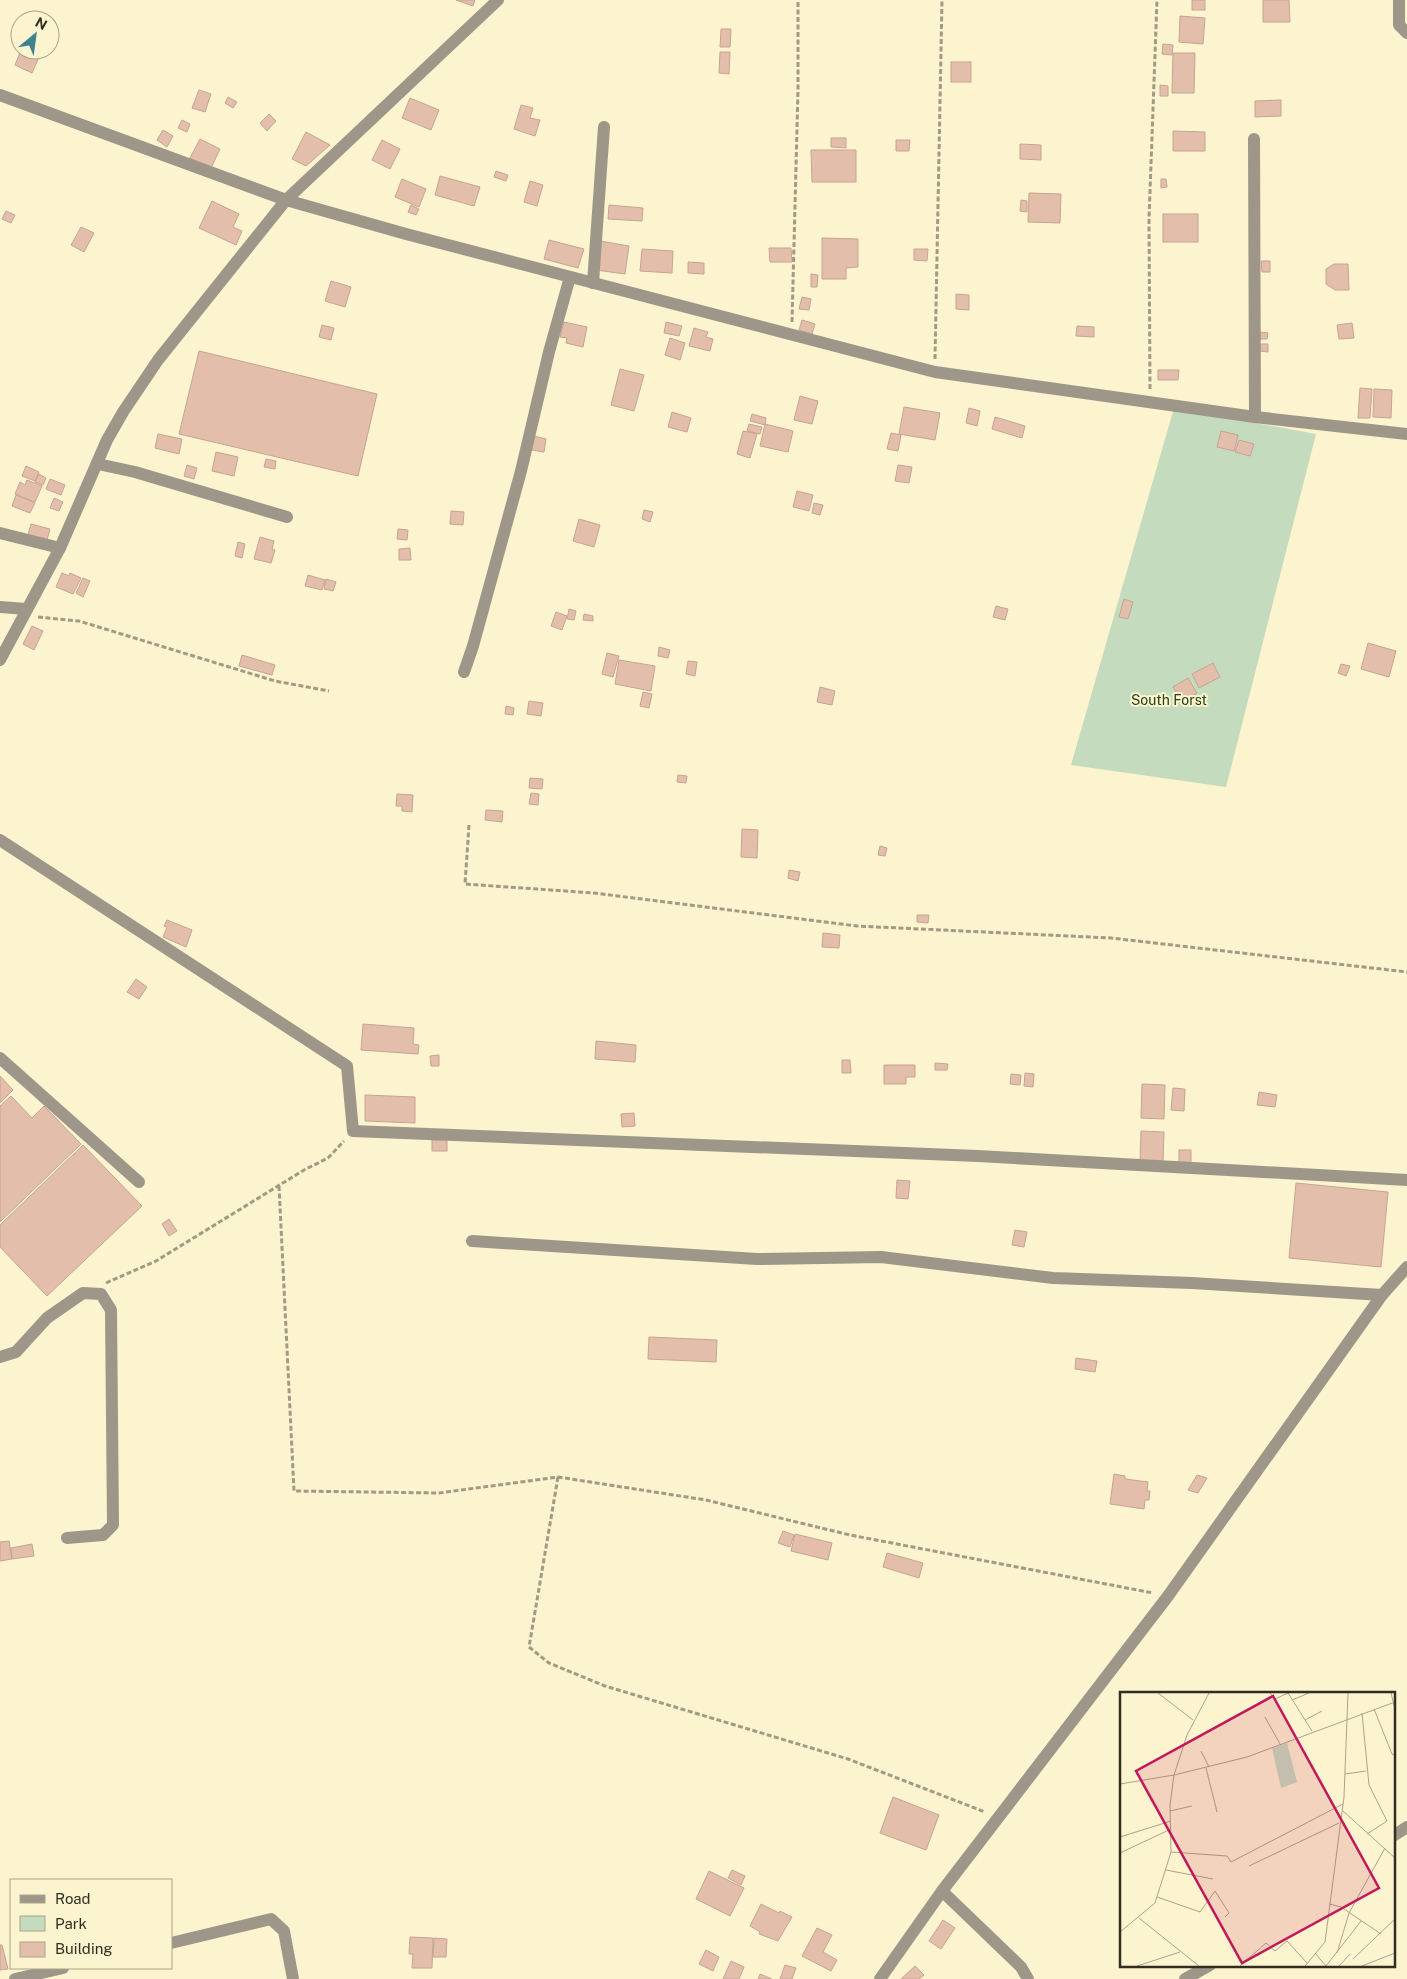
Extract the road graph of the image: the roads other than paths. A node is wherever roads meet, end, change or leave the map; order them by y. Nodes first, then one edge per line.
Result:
1 (498, 0) edge
2 (1399, 0) edge
3 (1407, 34) edge
4 (0, 95) edge
5 (604, 127) dead end
6 (1254, 139) dead end
7 (286, 200) junction
8 (570, 277) junction
9 (593, 283) junction
10 (1256, 417) junction
11 (1407, 434) edge
12 (98, 464) junction
13 (287, 517) dead end
14 (0, 533) edge
15 (60, 548) junction
16 (0, 606) edge
17 (26, 612) junction
18 (0, 660) edge
19 (464, 672) dead end
20 (0, 840) edge
21 (0, 1058) edge
22 (1407, 1180) edge
23 (139, 1182) dead end
24 (472, 1241) dead end
25 (1407, 1267) edge
26 (1382, 1295) junction
27 (0, 1356) edge
28 (68, 1538) dead end
29 (1407, 1827) edge
30 (1394, 1835) edge
31 (942, 1891) junction
32 (172, 1943) edge
33 (1208, 1966) edge
34 (59, 1969) edge
35 (15, 1979) edge
36 (293, 1979) edge
37 (880, 1979) edge
38 (1028, 1979) edge
39 (1185, 1979) edge

1 - 7 street
2 - 3 street
4 - 7 street
5 - 9 street
6 - 10 street
7 - 8 street
7 - 12 street
8 - 9 street
8 - 19 street
9 - 10 street
10 - 11 street
12 - 13 street
12 - 15 street
14 - 15 street
15 - 17 street
16 - 17 street
17 - 18 street
20 - 22 street
21 - 23 street
24 - 26 street
25 - 26 street
26 - 31 street
27 - 28 street
29 - 30 street
31 - 37 street
31 - 38 street
32 - 36 street
33 - 39 street
34 - 35 street

